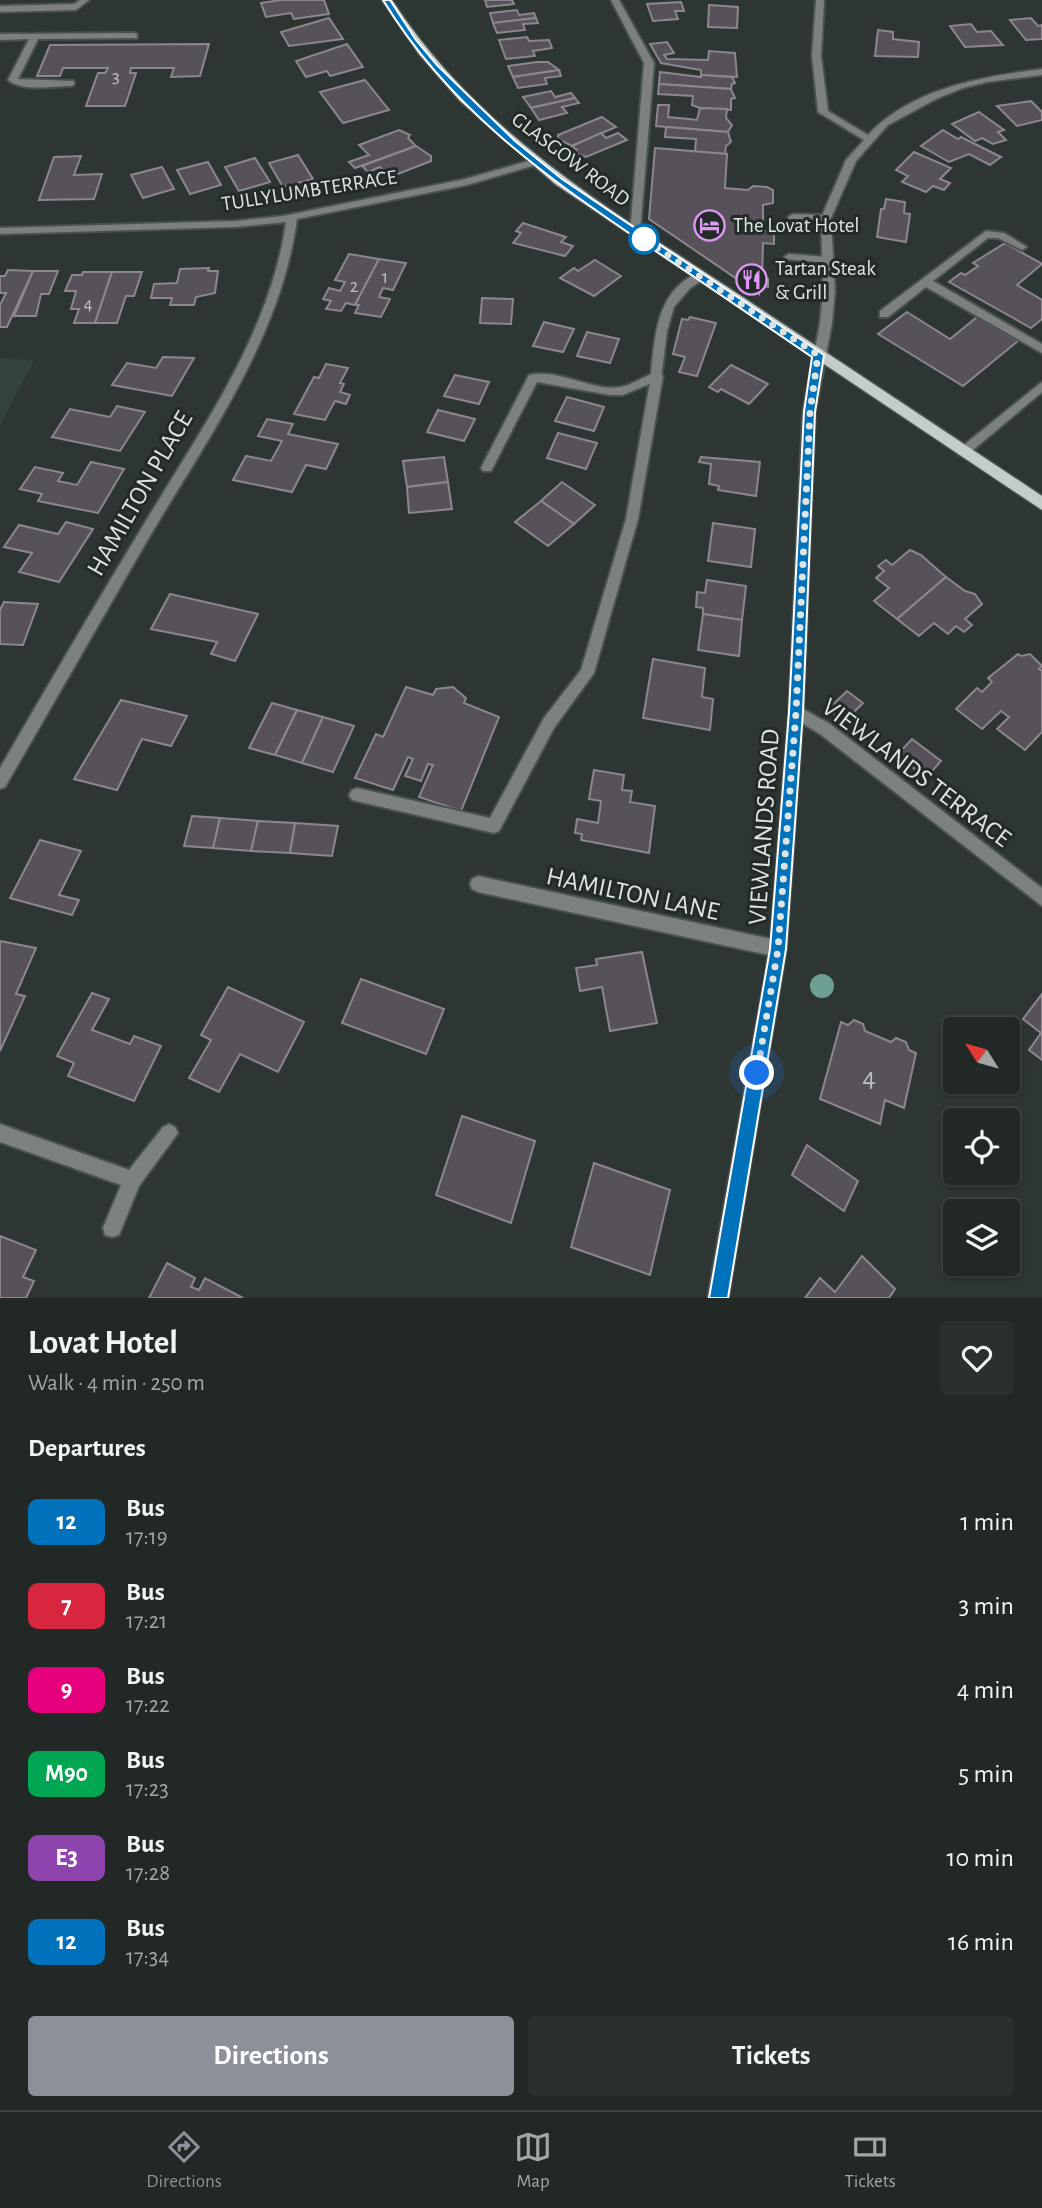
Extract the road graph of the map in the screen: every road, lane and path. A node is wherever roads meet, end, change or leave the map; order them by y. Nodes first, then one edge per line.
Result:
1 (85, 0) edge
2 (387, 0) edge
3 (615, 0) edge
4 (820, 0) edge
5 (0, 9) edge
6 (134, 36) dead end
7 (0, 37) edge
8 (35, 37) junction
9 (1042, 72) edge
10 (71, 83) dead end
11 (868, 139) junction
12 (535, 162) junction
13 (292, 217) junction
14 (793, 217) dead end
15 (826, 218) junction
16 (0, 230) edge
17 (635, 233) junction
18 (1022, 247) dead end
19 (789, 257) dead end
20 (827, 260) junction
21 (700, 276) junction
22 (926, 282) junction
23 (884, 314) dead end
24 (1042, 349) edge
25 (818, 355) junction
26 (657, 376) junction
27 (1042, 386) edge
28 (963, 452) junction
29 (487, 468) dead end
30 (1042, 504) edge
31 (796, 712) junction
32 (0, 782) edge
33 (357, 795) dead end
34 (478, 884) dead end
35 (1042, 898) edge
36 (778, 949) junction
37 (0, 1133) edge
38 (169, 1133) dead end
39 (132, 1180) junction
40 (112, 1228) dead end
41 (718, 1298) edge

1 - 5 street
2 - 12 main road, GLASGOW ROAD
3 - 17 street
4 - 11 street
6 - 8 street
7 - 8 street
8 - 10 street
9 - 11 street
11 - 15 street
12 - 13 street, TULLYLUMBTERRACE
12 - 17 main road, GLASGOW ROAD
13 - 16 street, TULLYLUMBTERRACE
13 - 32 street, HAMILTON PLACE
14 - 15 street
15 - 20 street, VIEWLANDS ROAD
17 - 21 main road, GLASGOW ROAD
18 - 22 street
19 - 20 street
20 - 25 street, VIEWLANDS ROAD
21 - 25 main road, GLASGOW ROAD
21 - 26 street
22 - 23 street
22 - 24 street
25 - 28 main road, GLASGOW ROAD
25 - 31 street, VIEWLANDS ROAD
26 - 29 street
26 - 33 street
27 - 28 street
28 - 30 main road, GLASGOW ROAD
31 - 35 street, VIEWLANDS TERRACE
31 - 36 street, VIEWLANDS ROAD
34 - 36 street, HAMILTON LANE
36 - 41 street, VIEWLANDS ROAD
37 - 39 street
38 - 39 street
39 - 40 street

